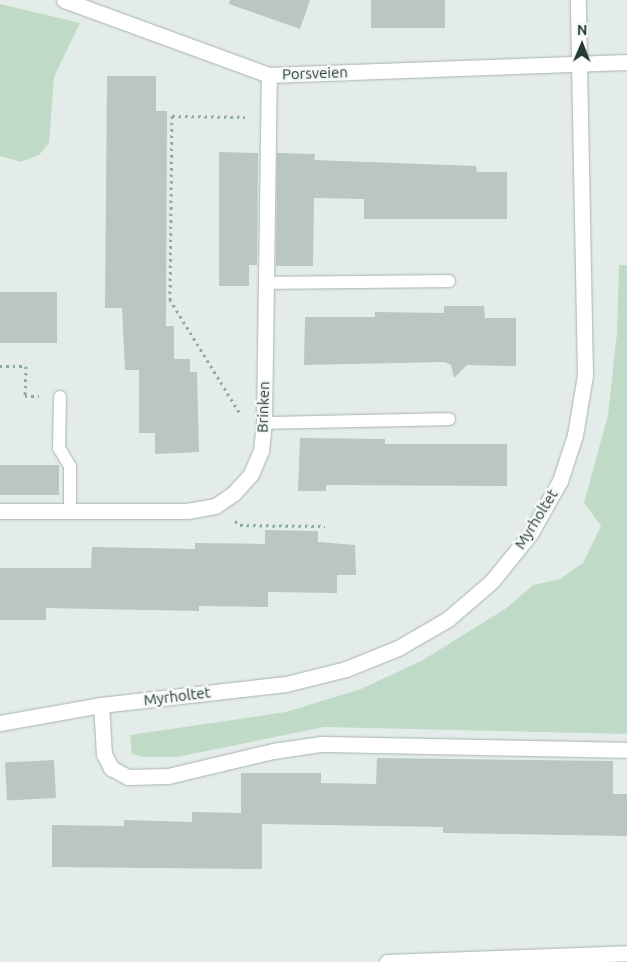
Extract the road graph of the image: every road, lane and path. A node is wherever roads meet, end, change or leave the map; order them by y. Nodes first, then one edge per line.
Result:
1 (64, 0) edge
2 (578, 0) edge
3 (627, 62) edge
4 (579, 63) junction
5 (269, 74) junction
6 (268, 117) junction
7 (449, 281) dead end
8 (265, 282) junction
9 (0, 366) edge
10 (60, 397) joint
11 (449, 419) dead end
12 (264, 423) junction
13 (215, 506) junction
14 (0, 511) edge
15 (70, 511) junction
16 (325, 526) dead end
17 (101, 705) junction
18 (0, 723) edge
19 (627, 750) edge
20 (627, 953) edge
21 (387, 962) edge

1 - 5 street, Porsveien
2 - 4 street, Myrholtet
3 - 4 street
4 - 5 street, Porsveien
4 - 17 street, Myrholtet
5 - 6 street, Brinken
6 - 8 street, Brinken
6 - 12 path
7 - 8 lane
8 - 12 street, Brinken
9 - 10 path
10 - 15 lane
11 - 12 lane
12 - 13 street, Brinken
13 - 15 street, Brinken
13 - 16 path
14 - 15 street, Brinken
17 - 18 street, Myrholtet
17 - 19 street
20 - 21 street

